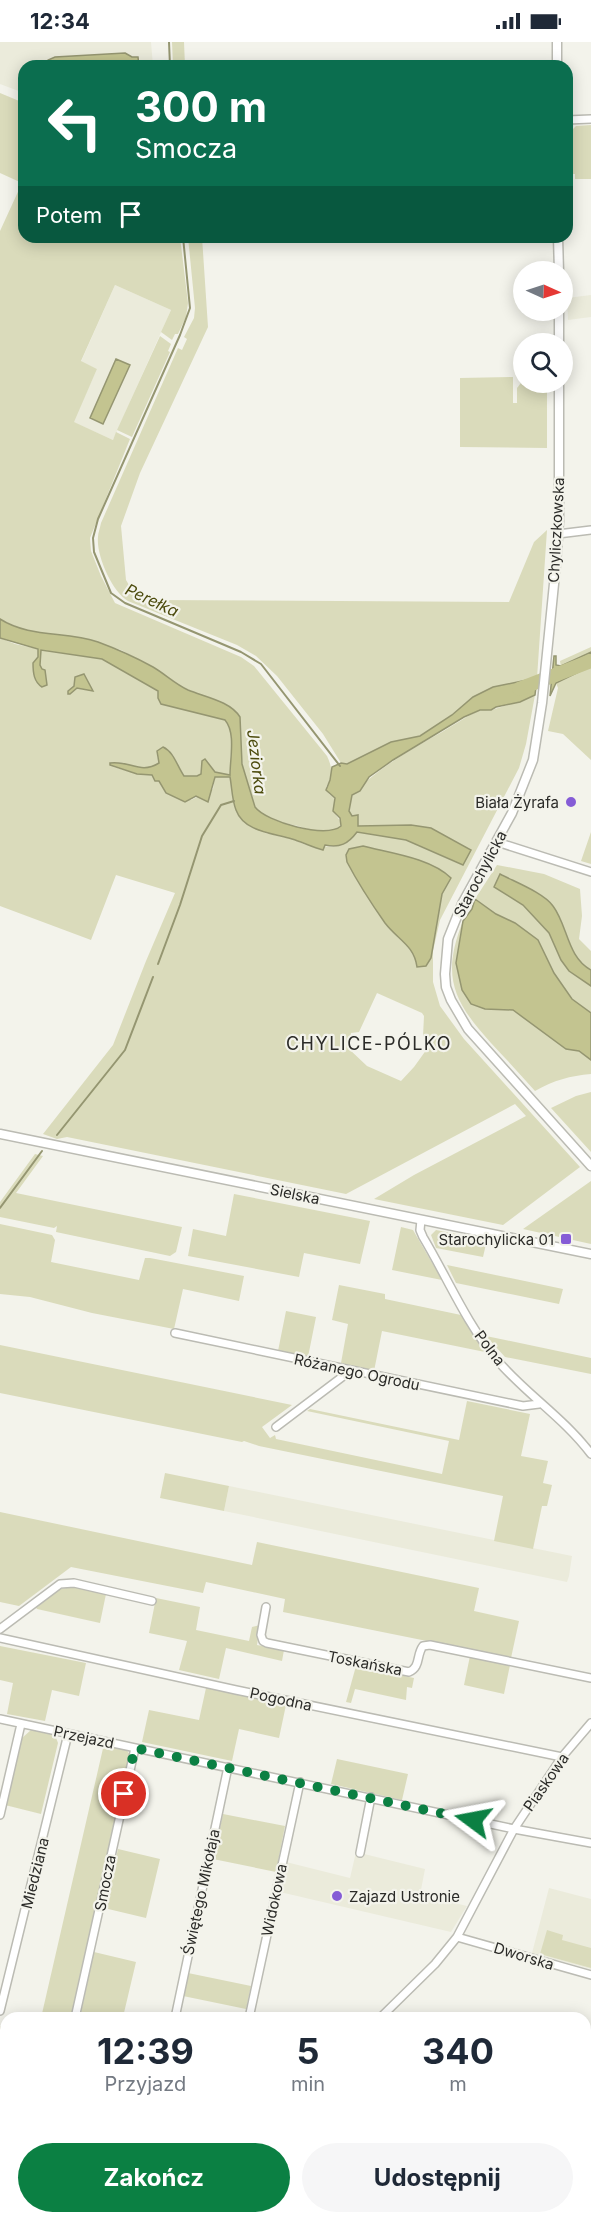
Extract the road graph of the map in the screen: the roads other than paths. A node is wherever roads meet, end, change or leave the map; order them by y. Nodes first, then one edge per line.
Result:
1 (557, 42) edge
2 (557, 60) edge
3 (591, 119) edge
4 (573, 120) edge
5 (558, 243) edge
6 (558, 261) edge
7 (559, 393) edge
8 (591, 530) edge
9 (558, 534) junction
10 (545, 678) joint
11 (497, 842) junction
12 (591, 872) edge
13 (0, 1134) edge
14 (591, 1166) edge
15 (421, 1220) junction
16 (591, 1254) edge
17 (175, 1333) dead end
18 (350, 1371) junction
19 (539, 1404) junction
20 (276, 1427) dead end
21 (591, 1454) edge
22 (152, 1601) dead end
23 (266, 1607) dead end
24 (0, 1629) edge
25 (0, 1638) edge
26 (591, 1678) edge
27 (0, 1719) edge
28 (591, 1723) edge
29 (21, 1724) junction
30 (68, 1734) junction
31 (135, 1748) junction
32 (562, 1757) junction
33 (228, 1767) junction
34 (300, 1782) junction
35 (371, 1797) junction
36 (0, 1815) edge
37 (514, 1829) junction
38 (591, 1843) edge
39 (360, 1853) dead end
40 (457, 1937) junction
41 (591, 1975) edge
42 (0, 2011) edge
43 (76, 2012) edge
44 (176, 2012) edge
45 (250, 2012) edge
46 (386, 2012) edge

1 - 2 street
3 - 4 street
5 - 6 street
7 - 9 street, Chyliczkowska
8 - 9 street
9 - 10 street, Chyliczkowska
10 - 11 street, Starochylicka
11 - 12 street
11 - 14 street, Starochylicka
13 - 15 street, Sielska
15 - 16 street, Sielska
15 - 19 street, Polna
17 - 18 street, Różanego Ogrodu
18 - 19 street, Różanego Ogrodu
18 - 20 street
19 - 21 street, Polna
22 - 24 street
23 - 26 street, Toskańska
25 - 32 street, Pogodna
27 - 29 street, Przejazd
28 - 32 street, Piaskowa
29 - 30 street, Przejazd
29 - 36 street
30 - 31 street, Przejazd
30 - 42 street, Miedziana
31 - 33 street, Przejazd
31 - 43 street, Smocza
32 - 37 street, Piaskowa
33 - 34 street, Przejazd
33 - 44 street, Świętego Mikołaja
34 - 35 street, Przejazd
34 - 45 street, Widokowa
35 - 37 street, Przejazd
35 - 39 street
37 - 38 street, Przejazd
37 - 40 street, Piaskowa
40 - 41 street, Dworska
40 - 46 street, Piaskowa

